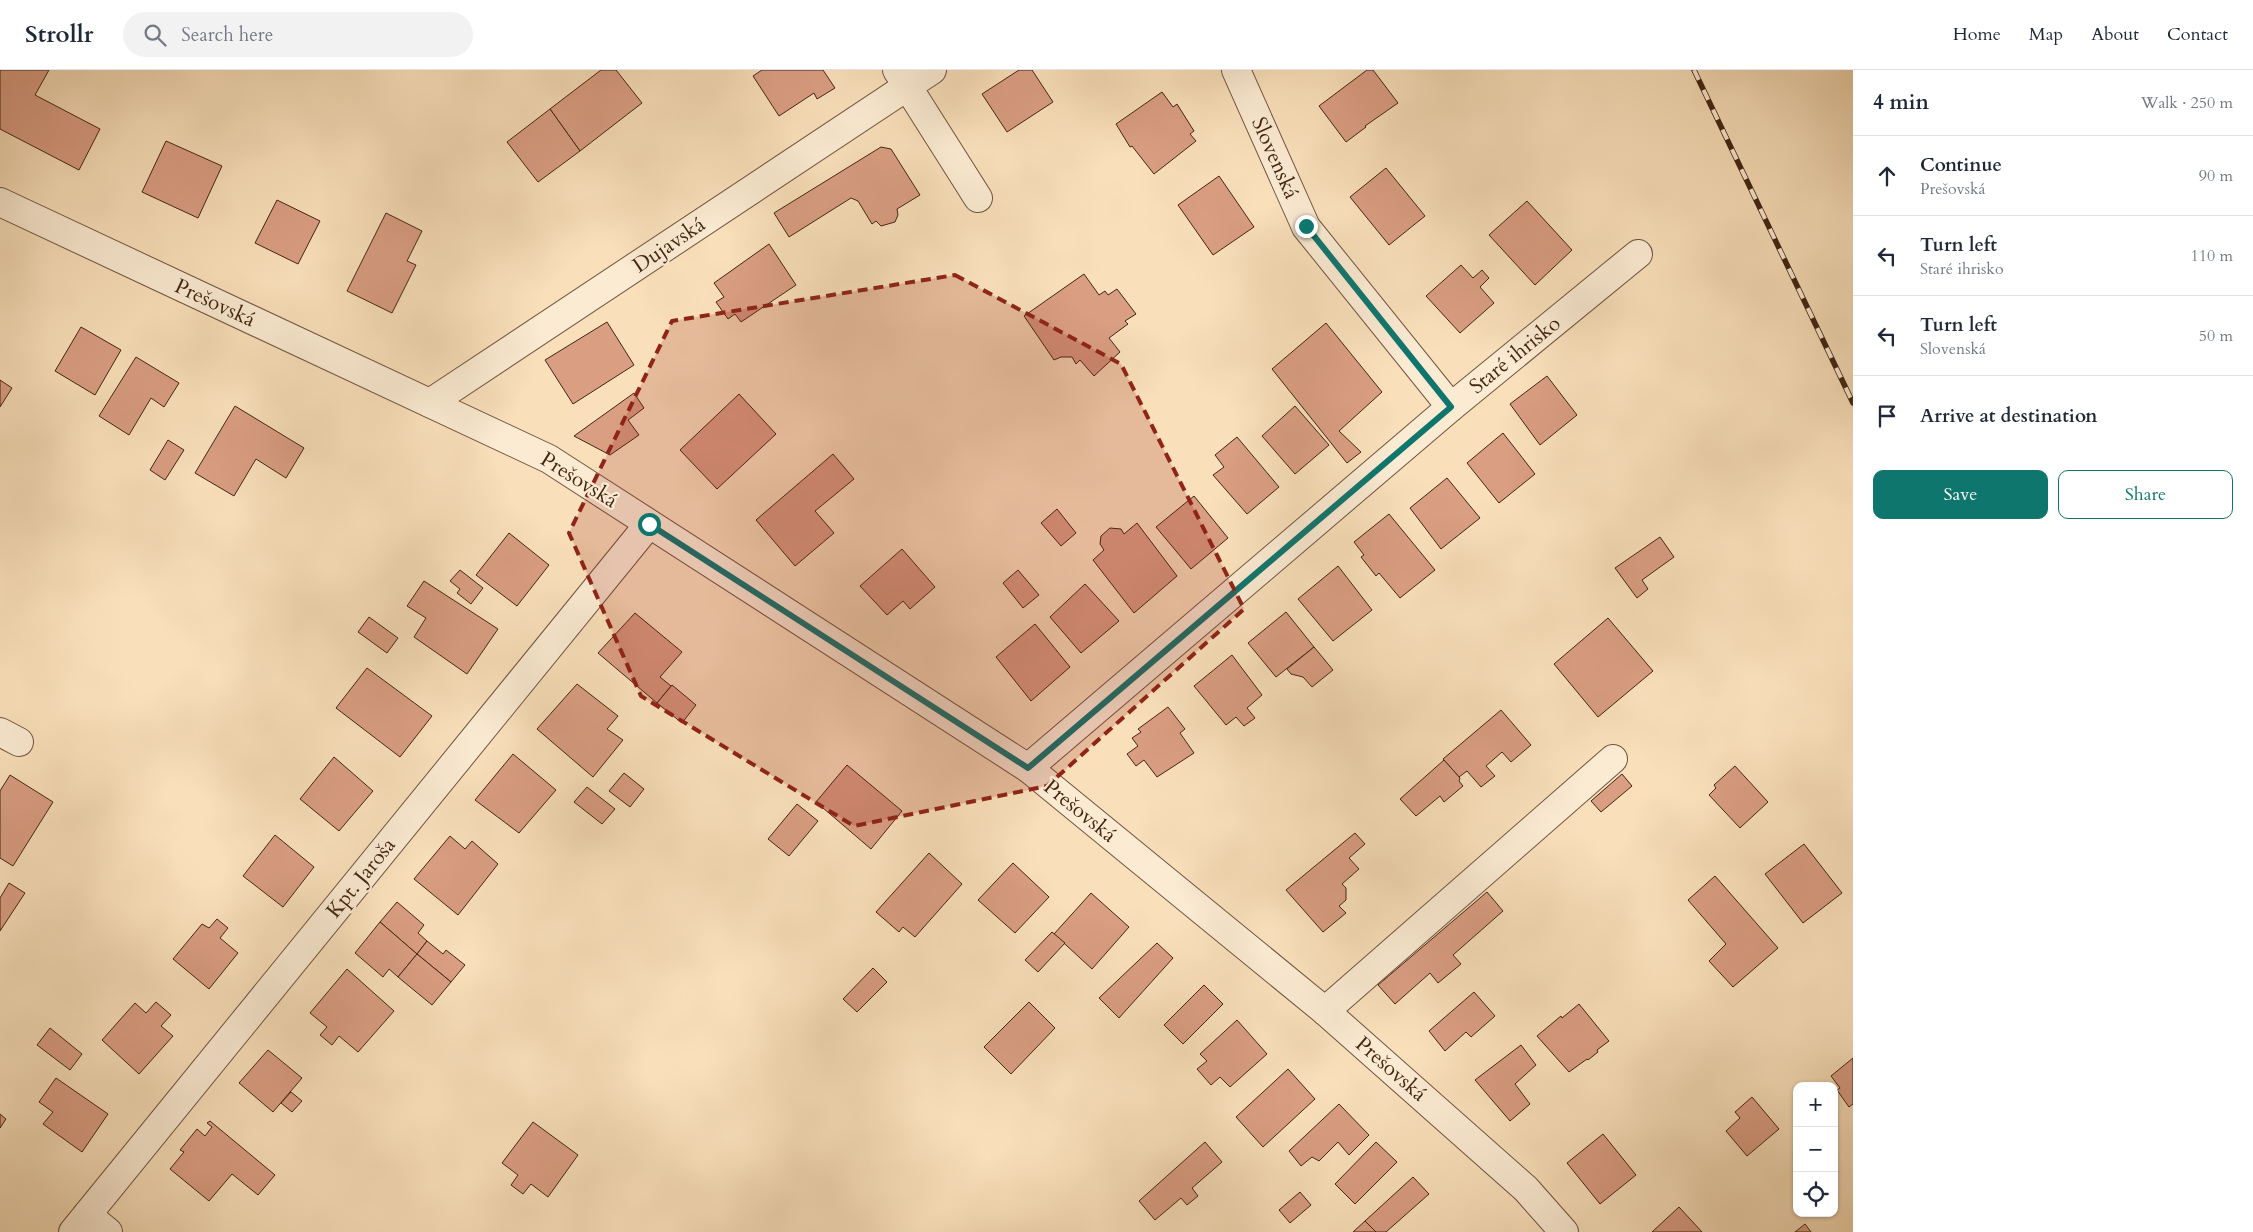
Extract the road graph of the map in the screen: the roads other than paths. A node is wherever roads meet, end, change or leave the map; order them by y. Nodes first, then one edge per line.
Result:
1 (932, 70) edge
2 (1236, 70) edge
3 (902, 78) edge
4 (978, 198) dead end
5 (0, 202) edge
6 (1638, 254) dead end
7 (430, 403) junction
8 (1451, 407) junction
9 (649, 524) junction
10 (1614, 760) dead end
11 (1028, 768) junction
12 (1325, 1011) junction
13 (80, 1223) edge
14 (108, 1232) edge
15 (1564, 1232) edge

1 - 3 street, Dujavská
2 - 8 street, Slovenská
3 - 4 street
3 - 7 street, Dujavská
5 - 7 street, Prešovská
6 - 8 street, Staré ihrisko
7 - 9 street, Prešovská
8 - 11 street, Staré ihrisko
9 - 11 street, Prešovská
9 - 13 street, Kpt. Jaroša
10 - 12 street
11 - 12 street, Prešovská
12 - 15 street, Prešovská
13 - 14 street

